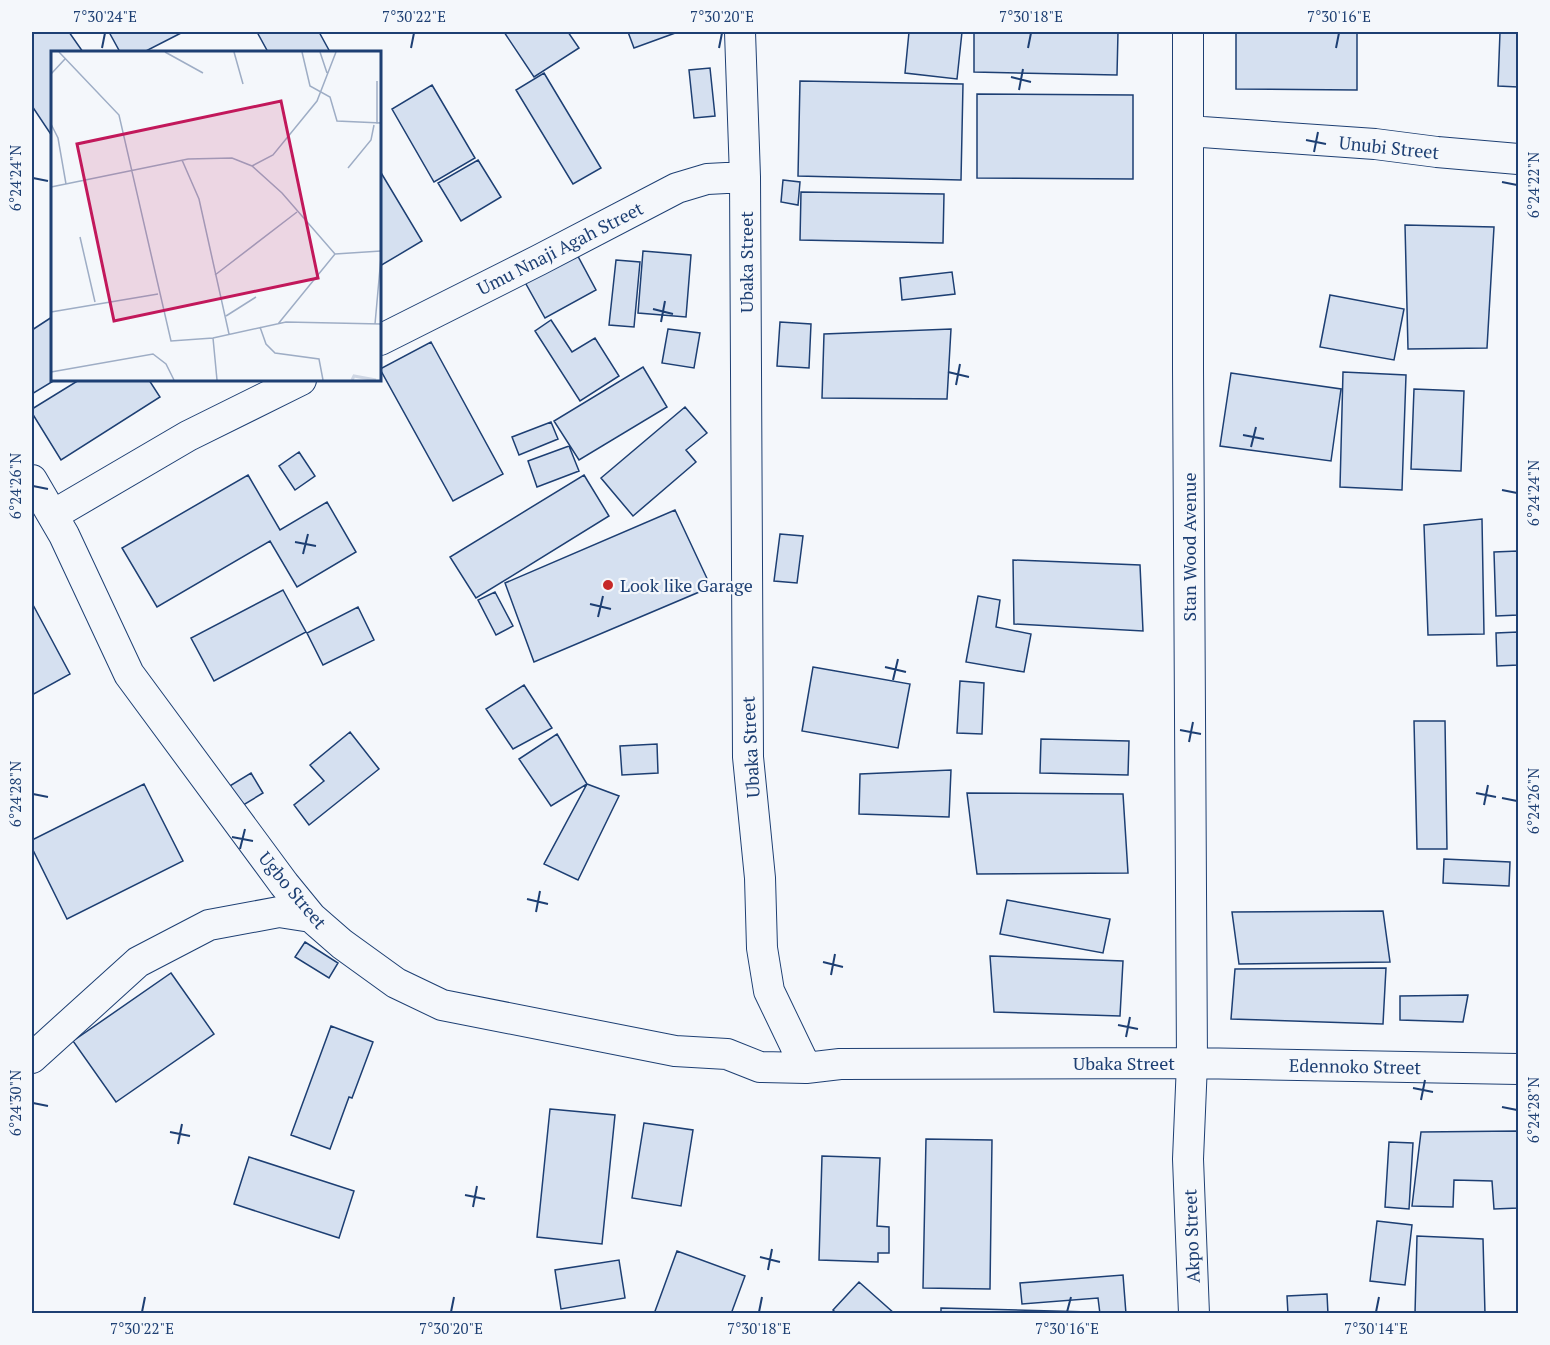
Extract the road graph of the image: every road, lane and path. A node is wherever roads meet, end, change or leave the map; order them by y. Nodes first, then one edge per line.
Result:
1 (740, 32) edge
2 (1188, 32) edge
3 (1188, 131) junction
4 (1518, 159) edge
5 (746, 177) junction
6 (381, 339) edge
7 (299, 381) edge
8 (32, 480) edge
9 (53, 514) junction
10 (310, 917) junction
11 (32, 1058) edge
12 (1192, 1063) junction
13 (806, 1068) junction
14 (1518, 1069) edge
15 (1188, 1159) joint
16 (1194, 1314) edge

1 - 5 street, Ubaka Street
2 - 3 street, Stan Wood Avenue
3 - 4 street, Unubi Street
3 - 12 street, Stan Wood Avenue
5 - 6 street, Umu Nnaji Agah Street
5 - 13 street, Ubaka Street
7 - 9 street
8 - 9 street, Ugbo Street
9 - 10 street, Ugbo Street
10 - 11 street
10 - 13 street, Ugbo Street
12 - 13 street, Ubaka Street
12 - 14 street, Edennoko Street
12 - 15 street, Stan Wood Avenue
15 - 16 street, Akpo Street

